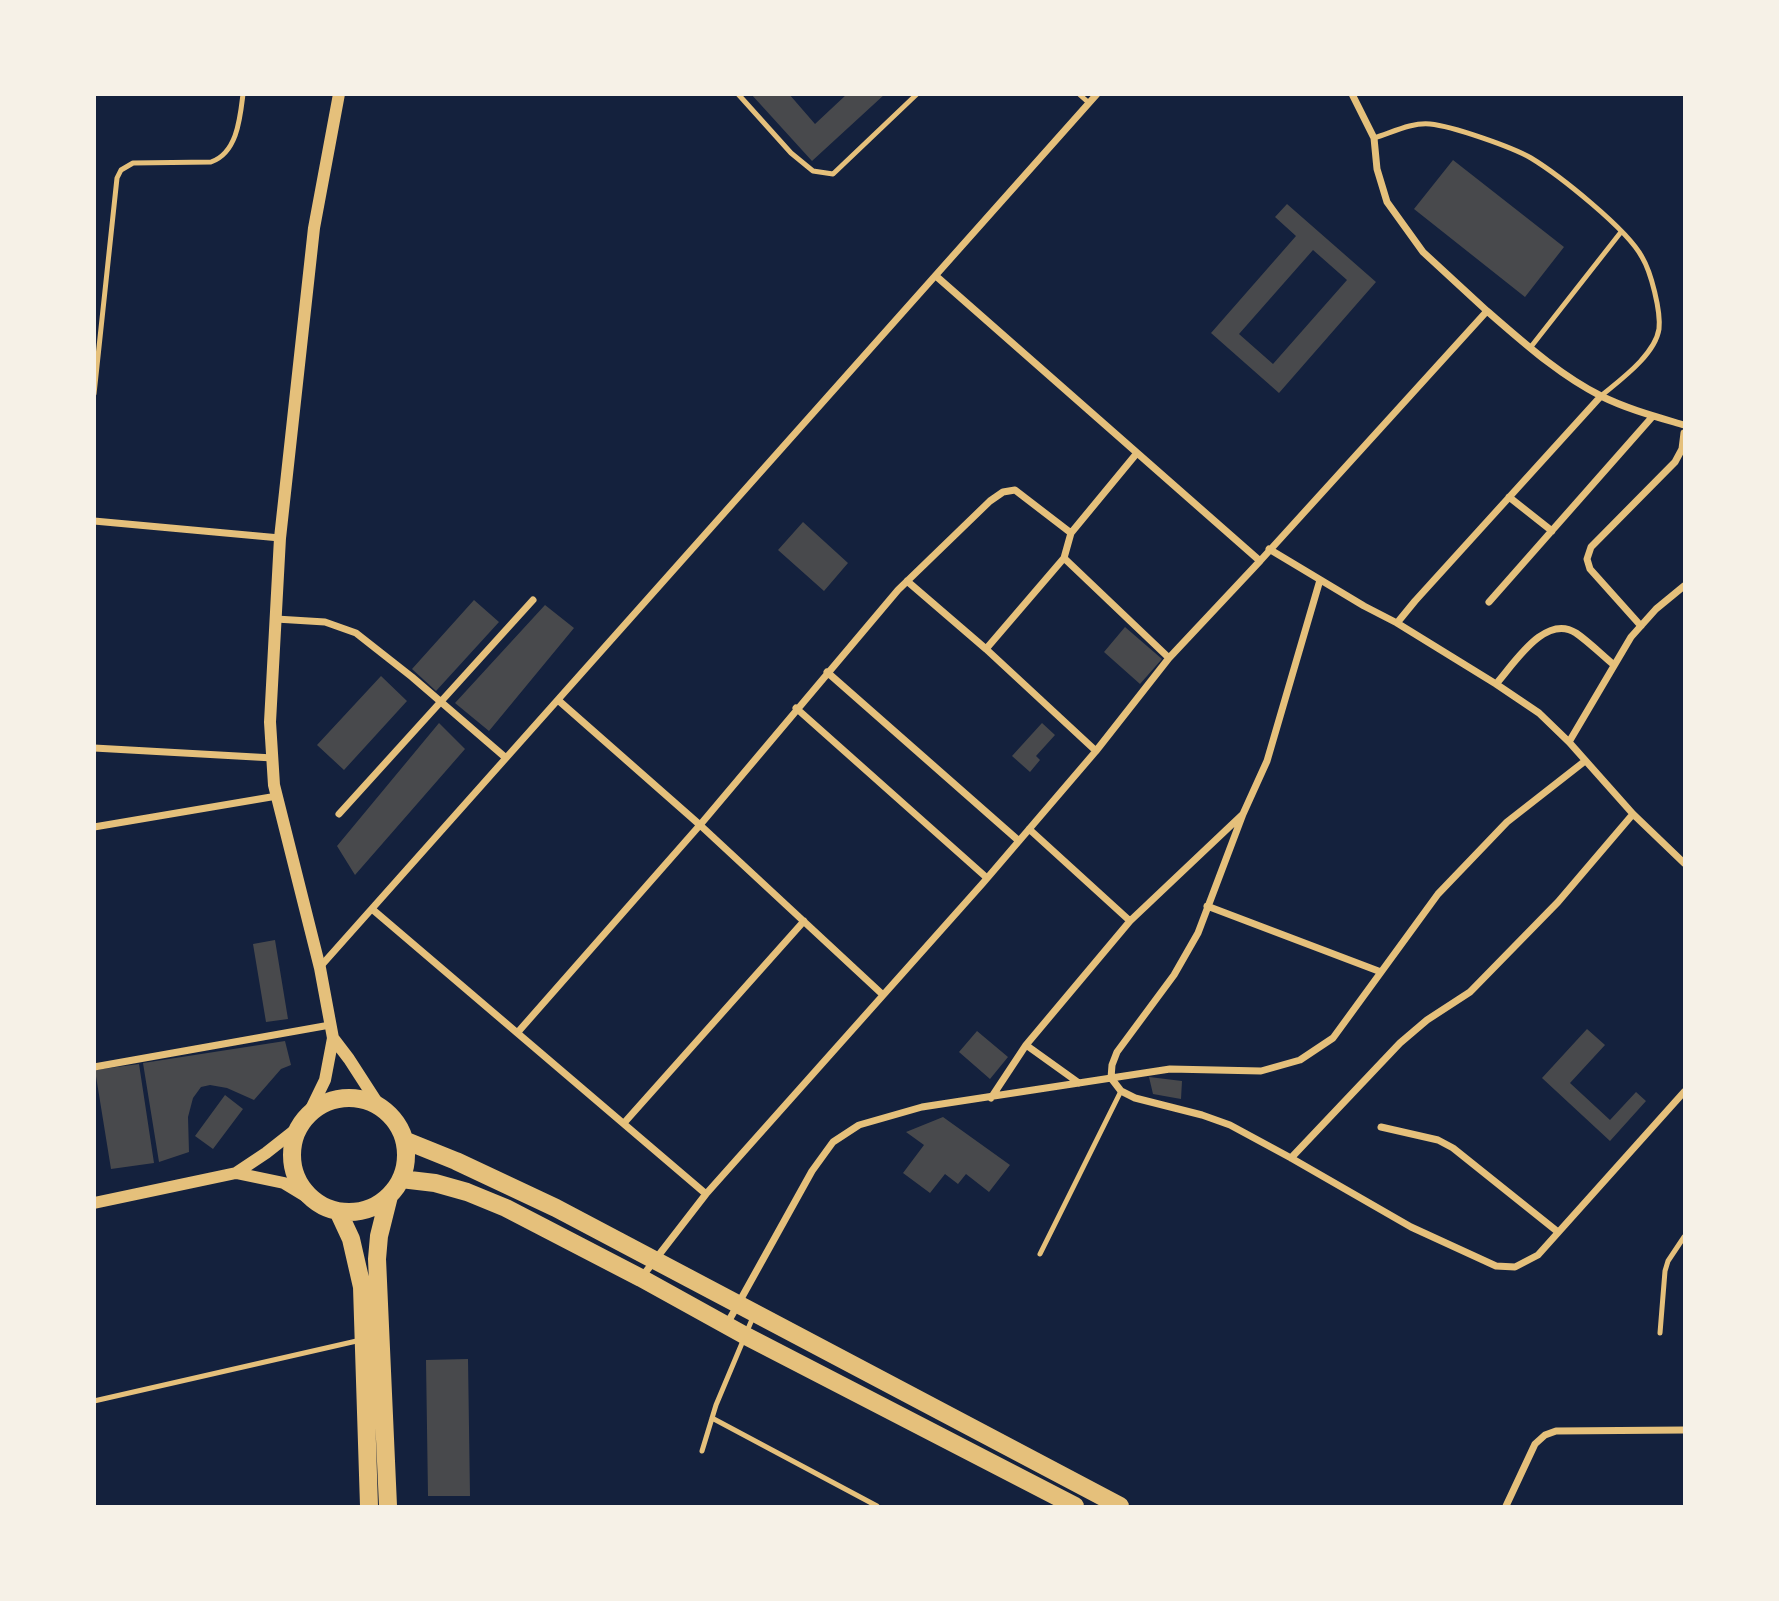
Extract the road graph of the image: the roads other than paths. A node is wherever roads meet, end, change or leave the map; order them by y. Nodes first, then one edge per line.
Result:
1 (243, 94) edge
2 (339, 94) edge
3 (738, 94) edge
4 (917, 94) edge
5 (1079, 94) edge
6 (1097, 94) edge
7 (1352, 94) edge
8 (1090, 103) junction
9 (1374, 138) junction
10 (1620, 232) junction
11 (936, 276) junction
12 (1487, 312) junction
13 (1530, 348) junction
14 (94, 394) edge
15 (1601, 396) junction
16 (1653, 416) junction
17 (1685, 425) edge
18 (1685, 433) edge
19 (1137, 453) junction
20 (1509, 497) junction
21 (94, 521) edge
22 (1552, 531) junction
23 (1071, 533) junction
24 (280, 538) junction
25 (1269, 550) junction
26 (1064, 558) junction
27 (1260, 561) junction
28 (1320, 580) junction
29 (907, 581) junction
30 (1685, 586) edge
31 (533, 600) dead end
32 (1489, 602) dead end
33 (276, 619) junction
34 (1397, 623) junction
35 (1641, 626) junction
36 (986, 649) junction
37 (1169, 658) junction
38 (1614, 665) junction
39 (827, 672) junction
40 (1496, 684) junction
41 (558, 700) junction
42 (441, 702) junction
43 (796, 708) junction
44 (1569, 742) junction
45 (94, 748) edge
46 (1096, 751) junction
47 (273, 758) junction
48 (506, 758) junction
49 (1585, 761) junction
50 (277, 796) junction
51 (339, 814) dead end
52 (1243, 814) junction
53 (1633, 814) junction
54 (700, 825) junction
55 (94, 827) edge
56 (1029, 829) junction
57 (1019, 841) junction
58 (1685, 863) edge
59 (987, 878) junction
60 (1207, 906) junction
61 (372, 909) junction
62 (804, 921) junction
63 (1130, 921) junction
64 (320, 968) junction
65 (1381, 972) junction
66 (882, 994) junction
67 (331, 1031) junction
68 (518, 1032) junction
69 (1026, 1045) junction
70 (94, 1067) edge
71 (1111, 1078) junction
72 (1080, 1083) junction
73 (1121, 1091) junction
74 (1685, 1092) edge
75 (991, 1098) junction
76 (380, 1107) junction
77 (304, 1121) junction
78 (624, 1123) junction
79 (1381, 1127) dead end
80 (404, 1140) junction
81 (1291, 1158) junction
82 (236, 1173) junction
83 (401, 1179) junction
84 (706, 1194) junction
85 (389, 1196) junction
86 (94, 1203) edge
87 (317, 1203) junction
88 (338, 1211) junction
89 (1558, 1232) junction
90 (1685, 1237) edge
91 (1040, 1254) dead end
92 (654, 1260) junction
93 (641, 1278) junction
94 (737, 1303) junction
95 (755, 1312) junction
96 (727, 1325) junction
97 (1660, 1333) dead end
98 (744, 1335) junction
99 (364, 1339) junction
100 (94, 1401) edge
101 (712, 1418) junction
102 (1685, 1430) edge
103 (702, 1451) dead end
104 (1028, 1458) junction
105 (1020, 1477) junction
106 (369, 1507) edge
107 (388, 1507) edge
108 (877, 1507) edge
109 (1075, 1507) edge
110 (1120, 1507) edge
111 (1506, 1507) edge

1 - 14 lane
2 - 24 street
3 - 4 lane
5 - 8 lane
6 - 8 street
7 - 9 street
8 - 11 street
9 - 10 lane
9 - 12 street
10 - 13 lane
10 - 15 lane
11 - 19 street
11 - 41 street
12 - 13 street
12 - 25 street
13 - 15 street
15 - 16 street
15 - 20 street
16 - 17 street
16 - 22 street
18 - 35 street
19 - 23 street
19 - 27 street
20 - 22 street
20 - 34 street
21 - 24 street
22 - 32 street
23 - 26 street
23 - 29 street
24 - 33 street
25 - 27 street
25 - 28 street
26 - 36 street
26 - 37 street
27 - 37 street
28 - 34 street
28 - 52 street
29 - 36 street
29 - 39 street
30 - 35 street
31 - 42 street
33 - 42 street
33 - 47 street
34 - 40 street
35 - 38 street
36 - 46 street
37 - 46 street
38 - 40 street
38 - 44 street
39 - 43 street
39 - 57 street
40 - 44 street
41 - 48 street
41 - 54 street
42 - 48 street
42 - 51 street
43 - 54 street
43 - 59 street
44 - 49 street
45 - 47 street
46 - 56 street
47 - 50 street
48 - 61 street
49 - 53 street
49 - 65 street
50 - 55 street
50 - 64 street
52 - 60 street
52 - 63 street
53 - 58 street
53 - 81 street
54 - 62 street
54 - 68 street
56 - 57 street
56 - 63 street
57 - 59 street
59 - 66 street
60 - 65 street
60 - 71 street
61 - 64 street
61 - 68 street
62 - 66 street
62 - 78 street
63 - 69 street
64 - 67 street
65 - 71 street
66 - 84 street
67 - 70 street
67 - 76 street
67 - 77 street
68 - 78 street
69 - 72 street
69 - 75 street
71 - 72 street
71 - 73 street
72 - 75 street
73 - 81 street
73 - 91 lane
74 - 89 street
75 - 94 street
76 - 77 main road
76 - 80 main road
77 - 82 street
77 - 87 main road
78 - 84 street
79 - 89 street
80 - 83 main road
80 - 92 main road
81 - 89 street
82 - 86 street
82 - 87 street
83 - 85 main road
83 - 93 main road
84 - 92 street
85 - 88 main road
85 - 107 main road
87 - 88 main road
88 - 99 main road
90 - 97 lane
92 - 93 street
92 - 94 main road
93 - 96 main road
94 - 95 main road
94 - 96 street
95 - 98 lane
95 - 104 main road
96 - 98 main road
98 - 101 lane
98 - 105 main road
99 - 100 lane
99 - 106 main road
101 - 103 lane
101 - 108 lane
102 - 111 street
104 - 105 main road
104 - 110 main road
105 - 109 main road

